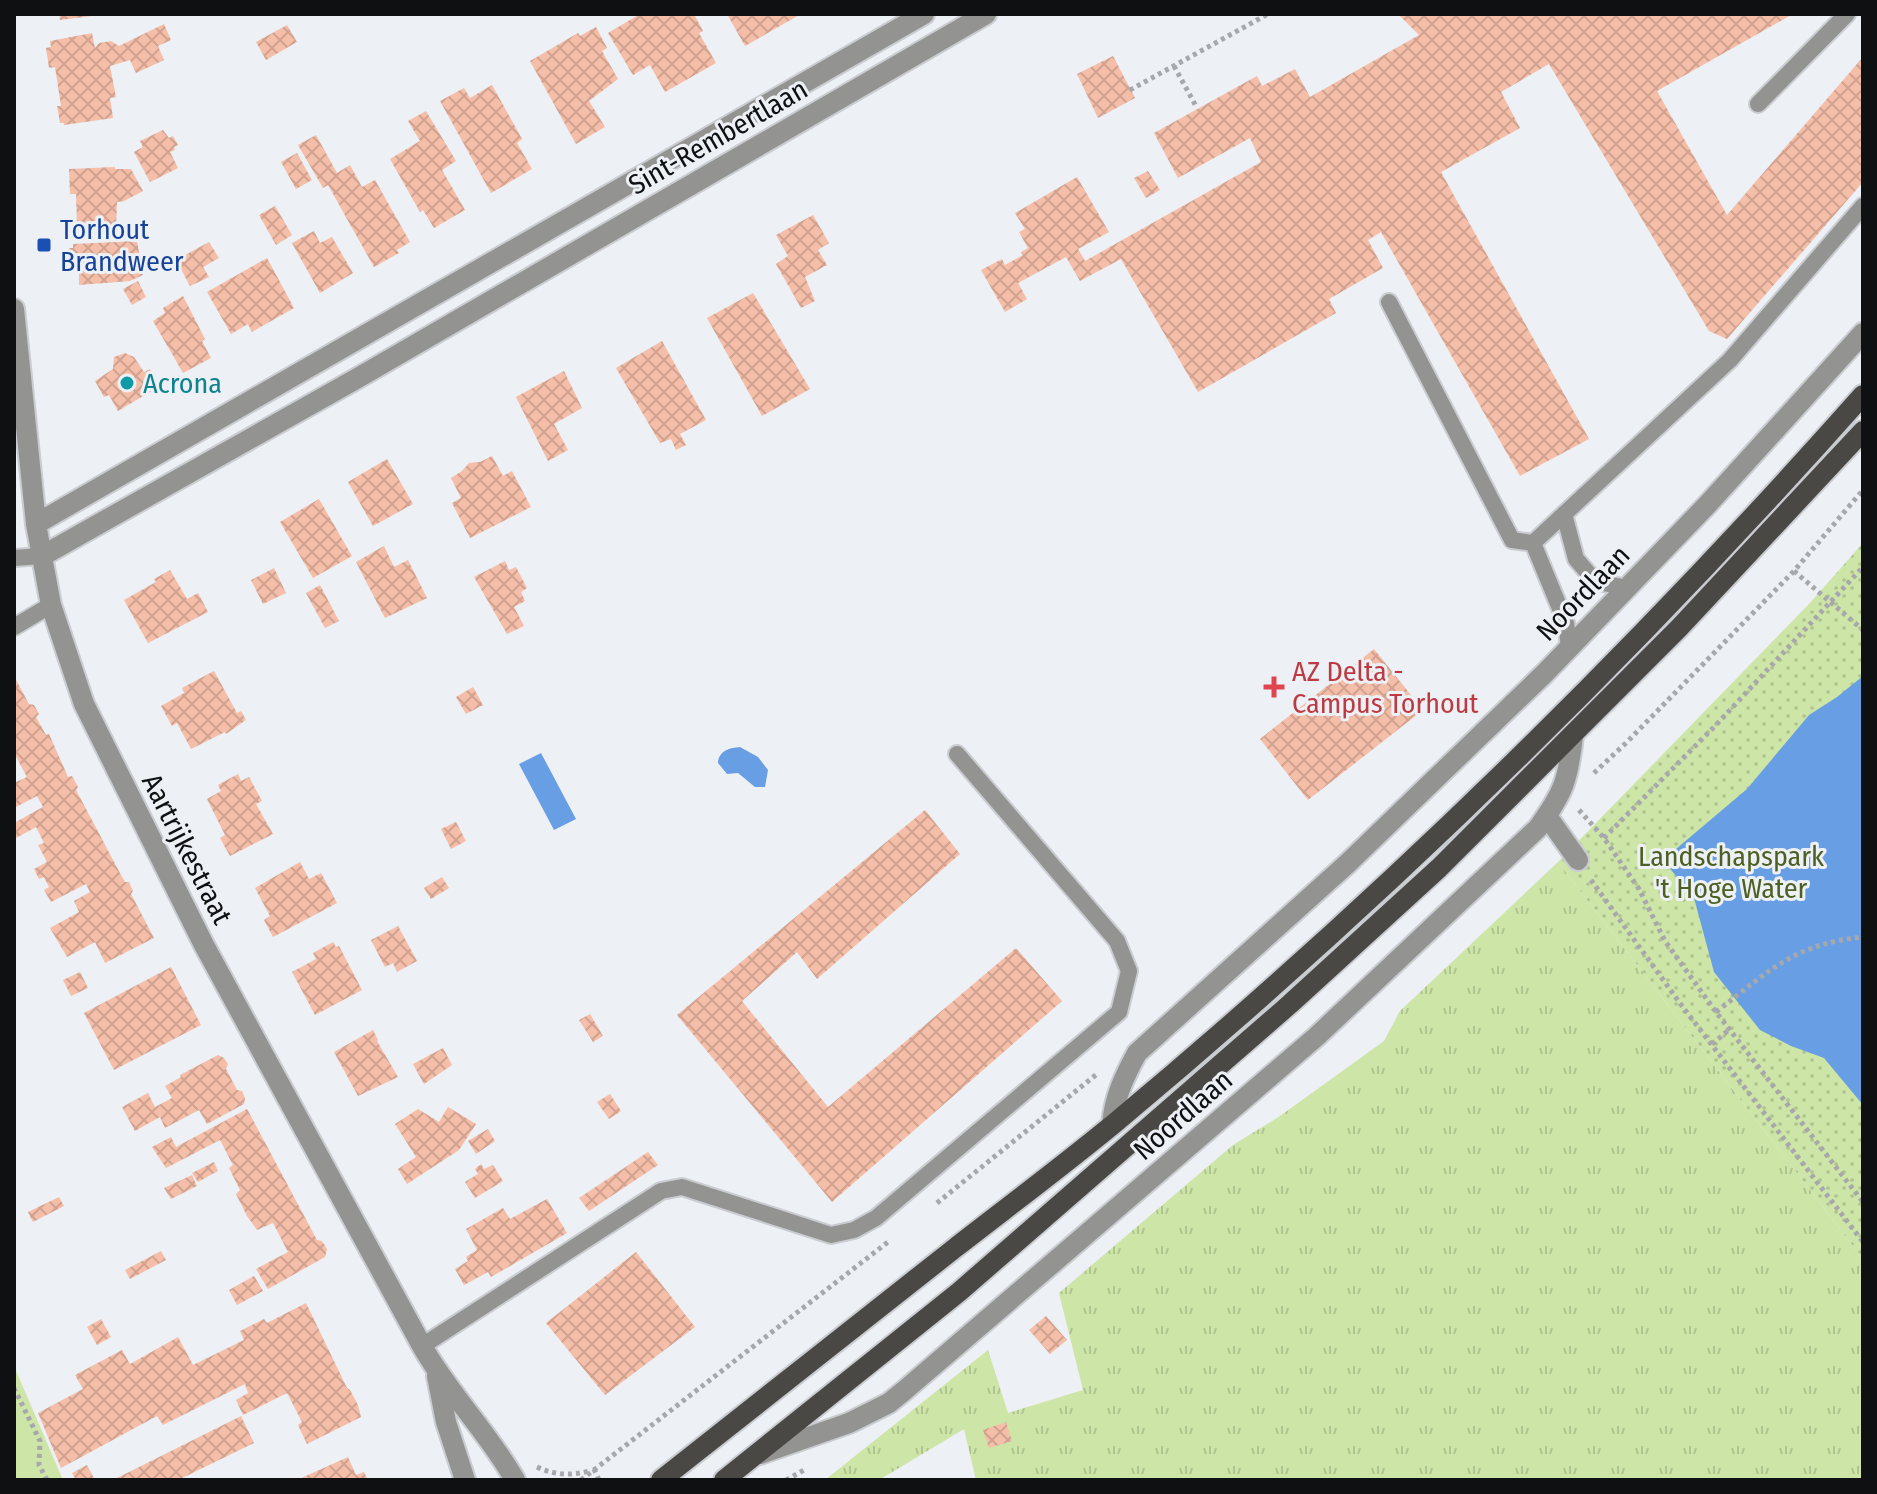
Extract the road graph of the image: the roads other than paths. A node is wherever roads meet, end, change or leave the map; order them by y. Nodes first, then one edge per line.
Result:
1 (924, 14) edge
2 (986, 14) edge
3 (1847, 14) edge
4 (874, 42) junction
5 (891, 69) junction
6 (1758, 104) dead end
7 (1863, 206) edge
8 (556, 225) junction
9 (573, 253) junction
10 (1389, 302) dead end
11 (14, 311) edge
12 (1863, 333) edge
13 (338, 350) junction
14 (356, 379) junction
15 (1863, 395) edge
16 (1863, 431) edge
17 (1564, 514) junction
18 (36, 524) junction
19 (1533, 543) junction
20 (42, 556) junction
21 (14, 558) edge
22 (1626, 588) junction
23 (51, 605) junction
24 (14, 627) edge
25 (1569, 647) junction
26 (1573, 736) junction
27 (957, 754) dead end
28 (1547, 816) junction
29 (1578, 860) road end
30 (1112, 1125) junction
31 (422, 1346) junction
32 (436, 1372) junction
33 (753, 1457) junction
34 (465, 1480) edge
35 (515, 1480) edge
36 (661, 1480) edge
37 (724, 1480) edge

1 - 4 street, Sint-Rembertlaan
2 - 5 street, Sint-Rembertlaan
3 - 6 lane
4 - 5 street
4 - 8 street, Sint-Rembertlaan
5 - 9 street, Sint-Rembertlaan
7 - 17 lane
8 - 9 street
8 - 13 street, Sint-Rembertlaan
9 - 14 street, Sint-Rembertlaan
10 - 19 lane
11 - 18 street, Aartrijkestraat
12 - 22 street, Noordlaan
13 - 14 street
13 - 18 street, Sint-Rembertlaan
14 - 20 street, Sint-Rembertlaan
15 - 30 main road, Noordlaan
16 - 26 main road, Noordlaan
17 - 19 lane
17 - 22 lane
18 - 20 street, Aartrijkestraat
19 - 25 lane
20 - 21 lane
20 - 23 street, Aartrijkestraat
22 - 25 street, Noordlaan
23 - 24 lane
23 - 31 street, Aartrijkestraat
25 - 30 street, Noordlaan
26 - 28 street, Noordlaan
26 - 33 main road, Noordlaan
27 - 31 lane
28 - 29 street
28 - 33 street, Noordlaan
30 - 36 main road, Noordlaan
31 - 32 street, Aartrijkestraat
32 - 34 street, Aartrijkestraat
32 - 35 street, Aartrijkestraat
33 - 37 main road, Noordlaan

